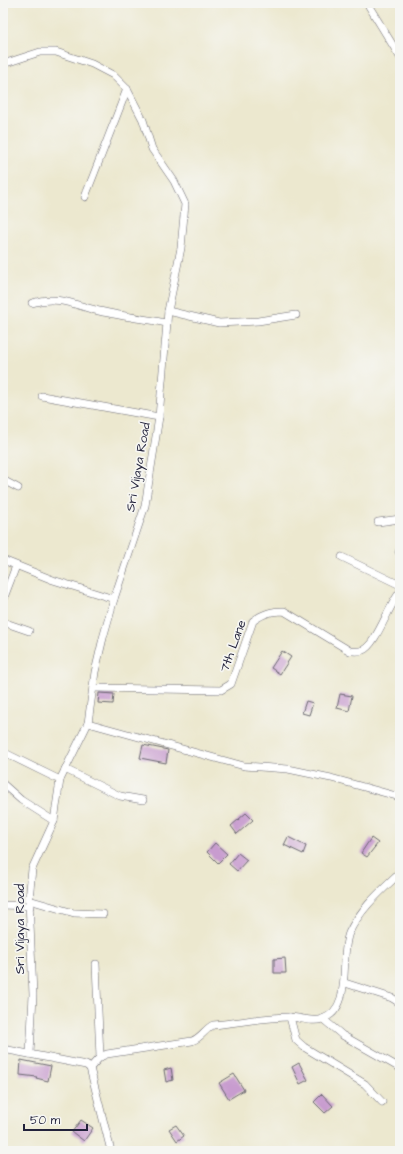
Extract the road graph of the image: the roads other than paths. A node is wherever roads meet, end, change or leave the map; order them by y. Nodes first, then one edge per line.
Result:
1 (367, 3) edge
2 (400, 57) edge
3 (3, 64) edge
4 (127, 89) junction
5 (85, 197) dead end
6 (32, 302) dead end
7 (168, 311) junction
8 (296, 315) dead end
9 (167, 323) junction
10 (42, 396) dead end
11 (159, 417) junction
12 (3, 480) edge
13 (18, 488) dead end
14 (400, 519) edge
15 (378, 522) dead end
16 (342, 557) dead end
17 (3, 560) edge
18 (16, 566) junction
19 (400, 585) edge
20 (400, 592) edge
21 (3, 600) edge
22 (114, 600) junction
23 (3, 622) edge
24 (29, 631) dead end
25 (93, 688) junction
26 (88, 723) junction
27 (3, 752) edge
28 (65, 769) junction
29 (60, 780) junction
30 (3, 784) edge
31 (400, 797) edge
32 (143, 800) dead end
33 (54, 821) junction
34 (400, 873) edge
35 (30, 903) junction
36 (3, 905) edge
37 (104, 914) dead end
38 (96, 964) dead end
39 (345, 983) junction
40 (400, 1003) edge
41 (290, 1017) junction
42 (323, 1019) junction
43 (3, 1049) edge
44 (30, 1054) junction
45 (100, 1057) junction
46 (90, 1068) junction
47 (400, 1068) edge
48 (382, 1102) dead end
49 (111, 1151) edge

1 - 2 street
3 - 4 street, Sri Vijaya Road
4 - 5 street
4 - 7 street, Sri Vijaya Road
6 - 9 street
7 - 8 street
7 - 9 street, Sri Vijaya Road
9 - 11 street, Sri Vijaya Road
10 - 11 street
11 - 22 street, Sri Vijaya Road
12 - 13 street
14 - 15 street
16 - 19 street
17 - 18 street
18 - 21 street
18 - 22 street
20 - 25 street, 7th Lane
22 - 25 street, Sri Vijaya Road
23 - 24 street
25 - 26 street, Sri Vijaya Road
26 - 28 street, Sri Vijaya Road
26 - 31 street
27 - 29 street
28 - 29 street, Sri Vijaya Road
28 - 32 street
29 - 33 street, Sri Vijaya Road
30 - 33 street
33 - 35 street, Sri Vijaya Road
34 - 39 street
35 - 36 street
35 - 37 street
35 - 44 street, Sri Vijaya Road
38 - 45 street
39 - 40 street
39 - 42 street
41 - 42 street
41 - 45 street
41 - 48 street
42 - 47 street
43 - 44 street
44 - 46 street
45 - 46 street
46 - 49 street

